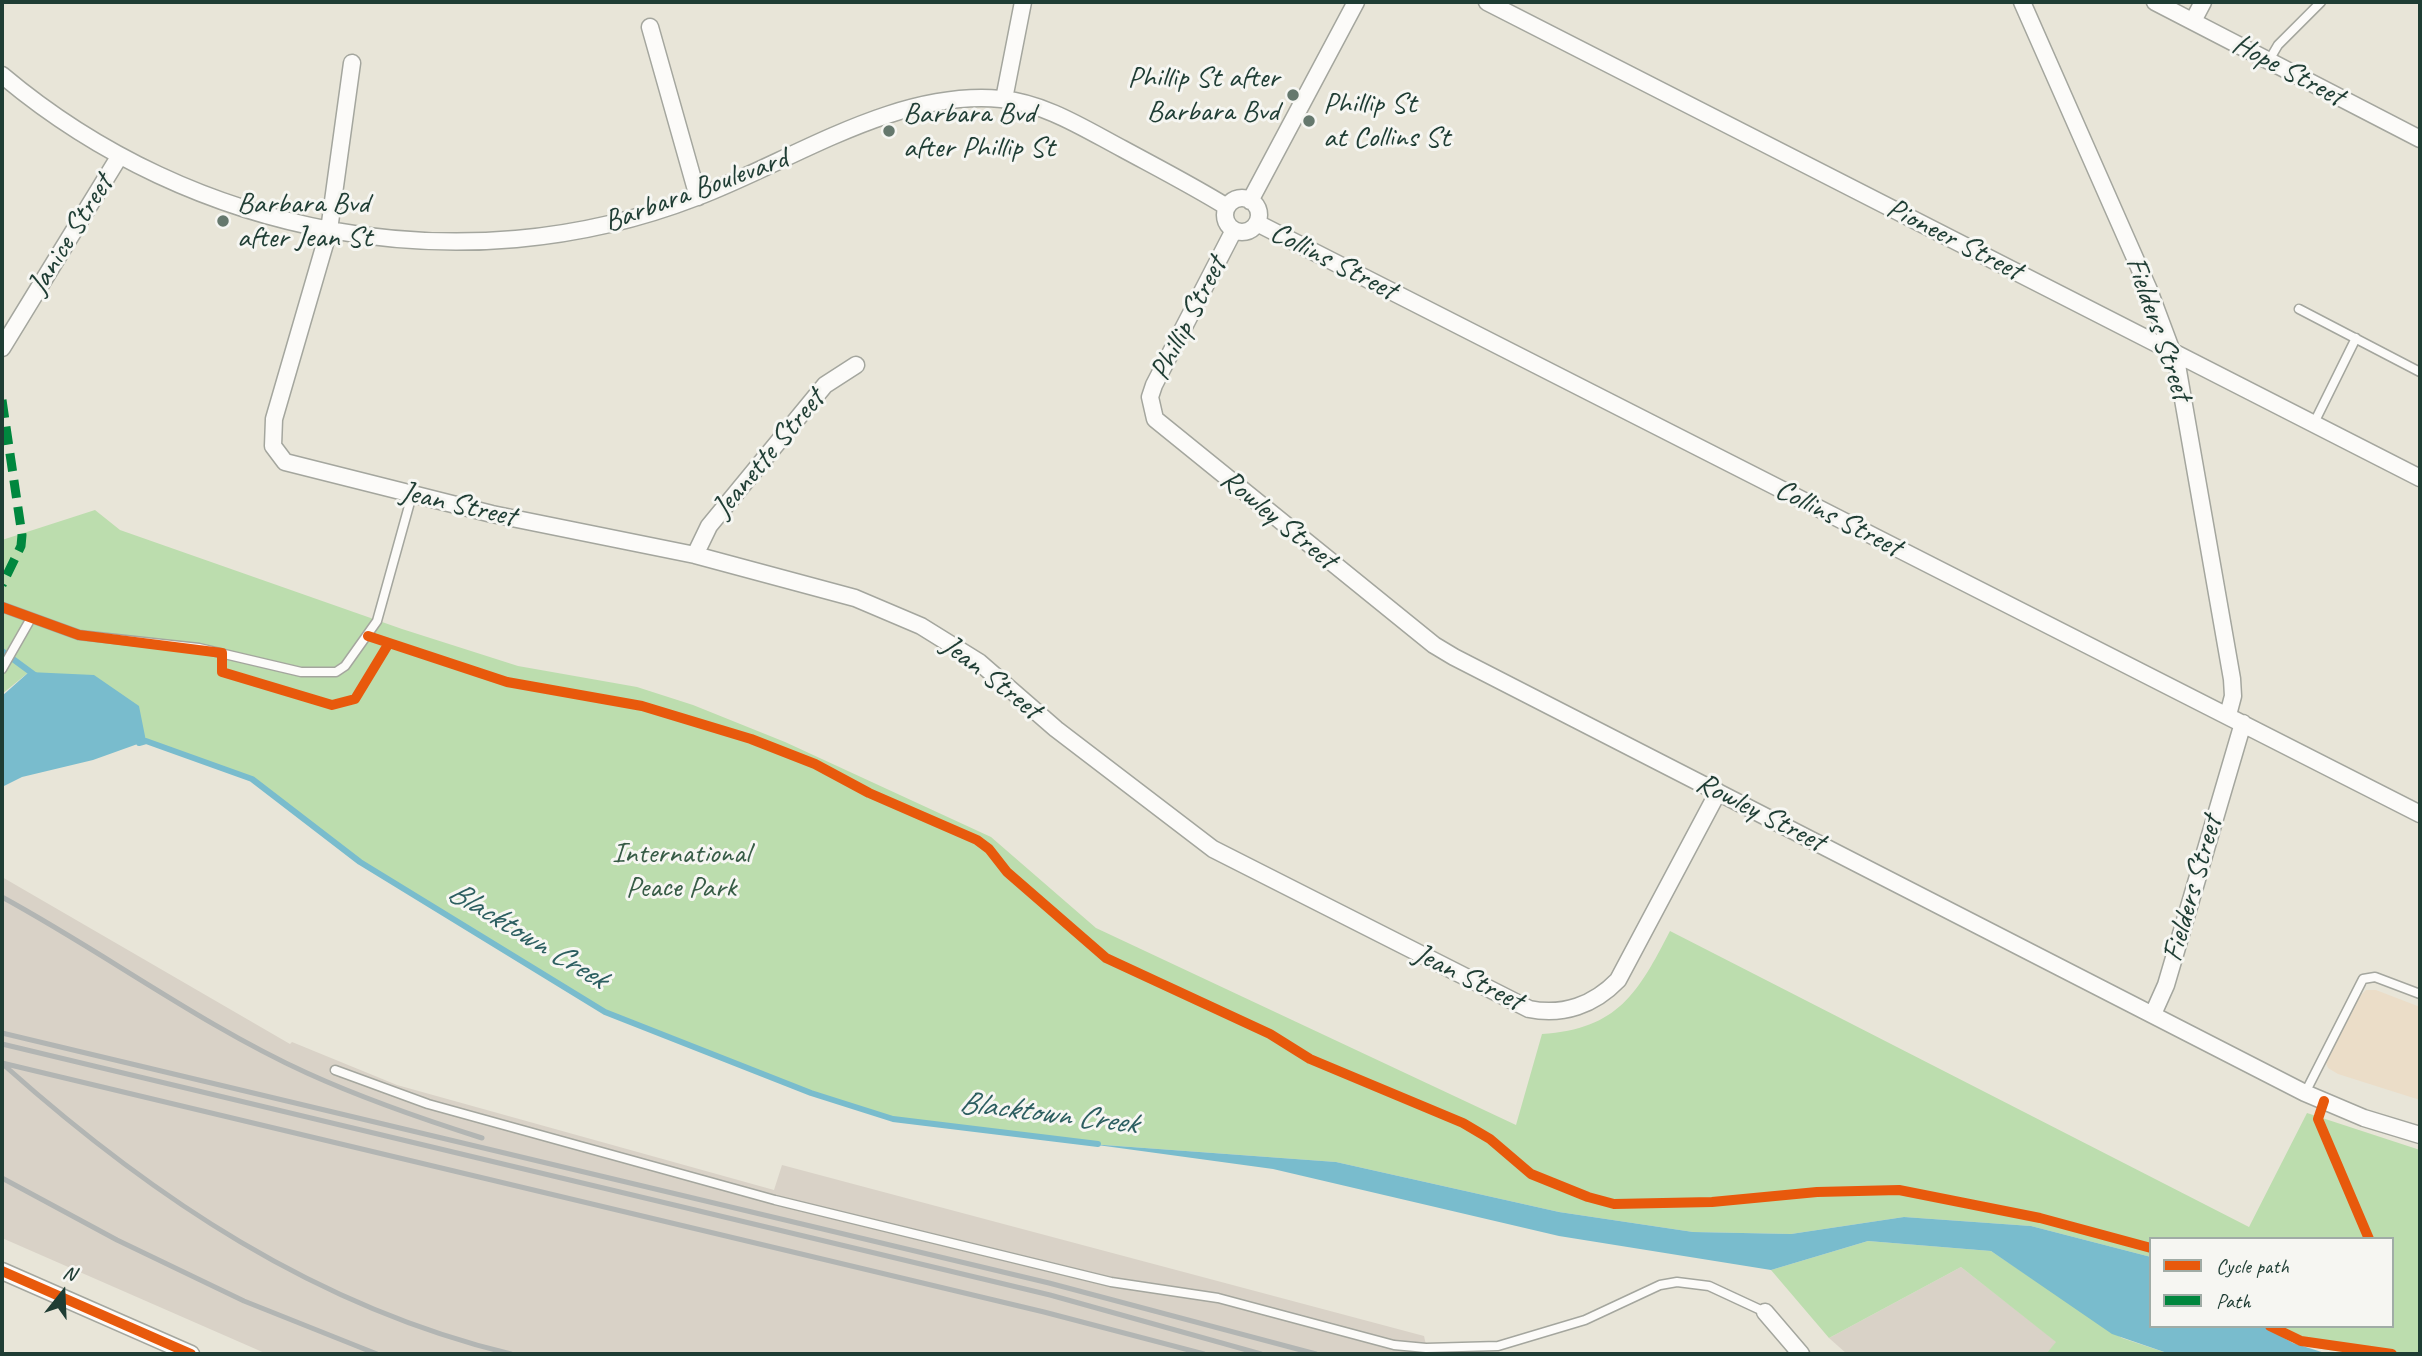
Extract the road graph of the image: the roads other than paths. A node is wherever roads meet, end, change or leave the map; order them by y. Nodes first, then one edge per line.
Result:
1 (1023, 2) edge
2 (1356, 2) edge
3 (1487, 2) edge
4 (2022, 2) edge
5 (2155, 2) edge
6 (2203, 2) edge
7 (2321, 2) edge
8 (2193, 21) junction
9 (650, 27) dead end
10 (2268, 62) junction
11 (352, 63) dead end
12 (2, 75) edge
13 (1003, 99) junction
14 (2420, 139) edge
15 (119, 157) junction
16 (698, 197) junction
17 (1250, 201) junction
18 (1227, 207) junction
19 (1257, 223) junction
20 (329, 230) junction
21 (1234, 230) junction
22 (2300, 309) dead end
23 (2356, 338) junction
24 (2, 348) edge
25 (2172, 351) junction
26 (856, 365) dead end
27 (2420, 372) edge
28 (1152, 410) joint
29 (2314, 424) junction
30 (2420, 478) edge
31 (412, 495) junction
32 (695, 555) junction
33 (2, 607) edge
34 (30, 620) junction
35 (2, 669) edge
36 (2235, 719) junction
37 (1718, 792) junction
38 (2420, 814) edge
39 (2420, 993) edge
40 (2153, 1014) junction
41 (335, 1070) dead end
42 (2305, 1093) junction
43 (2420, 1135) edge
44 (2, 1271) edge
45 (1765, 1312) joint
46 (191, 1354) edge
47 (1801, 1354) edge

1 - 13 street
2 - 17 street
3 - 25 street, Pioneer Street
4 - 25 street, Fielders Street
5 - 8 street, Hope Street
6 - 8 street
7 - 10 lane
8 - 10 street, Hope Street
9 - 16 street
10 - 14 street, Hope Street
11 - 20 street, Jean Street
12 - 15 street, Barbara Boulevard
13 - 16 street, Barbara Boulevard
13 - 18 street, Barbara Boulevard
15 - 20 street, Barbara Boulevard
15 - 24 street, Janice Street
16 - 20 street, Barbara Boulevard
17 - 18 street
17 - 19 street
18 - 21 street
19 - 21 street
19 - 36 street, Collins Street
20 - 31 street, Jean Street
21 - 28 street, Phillip Street
22 - 23 lane
23 - 27 lane
23 - 29 lane
25 - 29 street, Pioneer Street
25 - 36 street, Fielders Street
26 - 32 street, Jeanette Street
28 - 37 street, Rowley Street
29 - 30 street, Pioneer Street
31 - 32 street, Jean Street
31 - 34 lane
32 - 37 street, Jean Street
33 - 34 lane
34 - 35 lane
36 - 38 street, Collins Street
36 - 40 street, Fielders Street
37 - 40 street, Rowley Street
39 - 42 lane
40 - 42 street, Rowley Street
41 - 45 lane
42 - 43 street, Rowley Street
44 - 46 street
45 - 47 street

